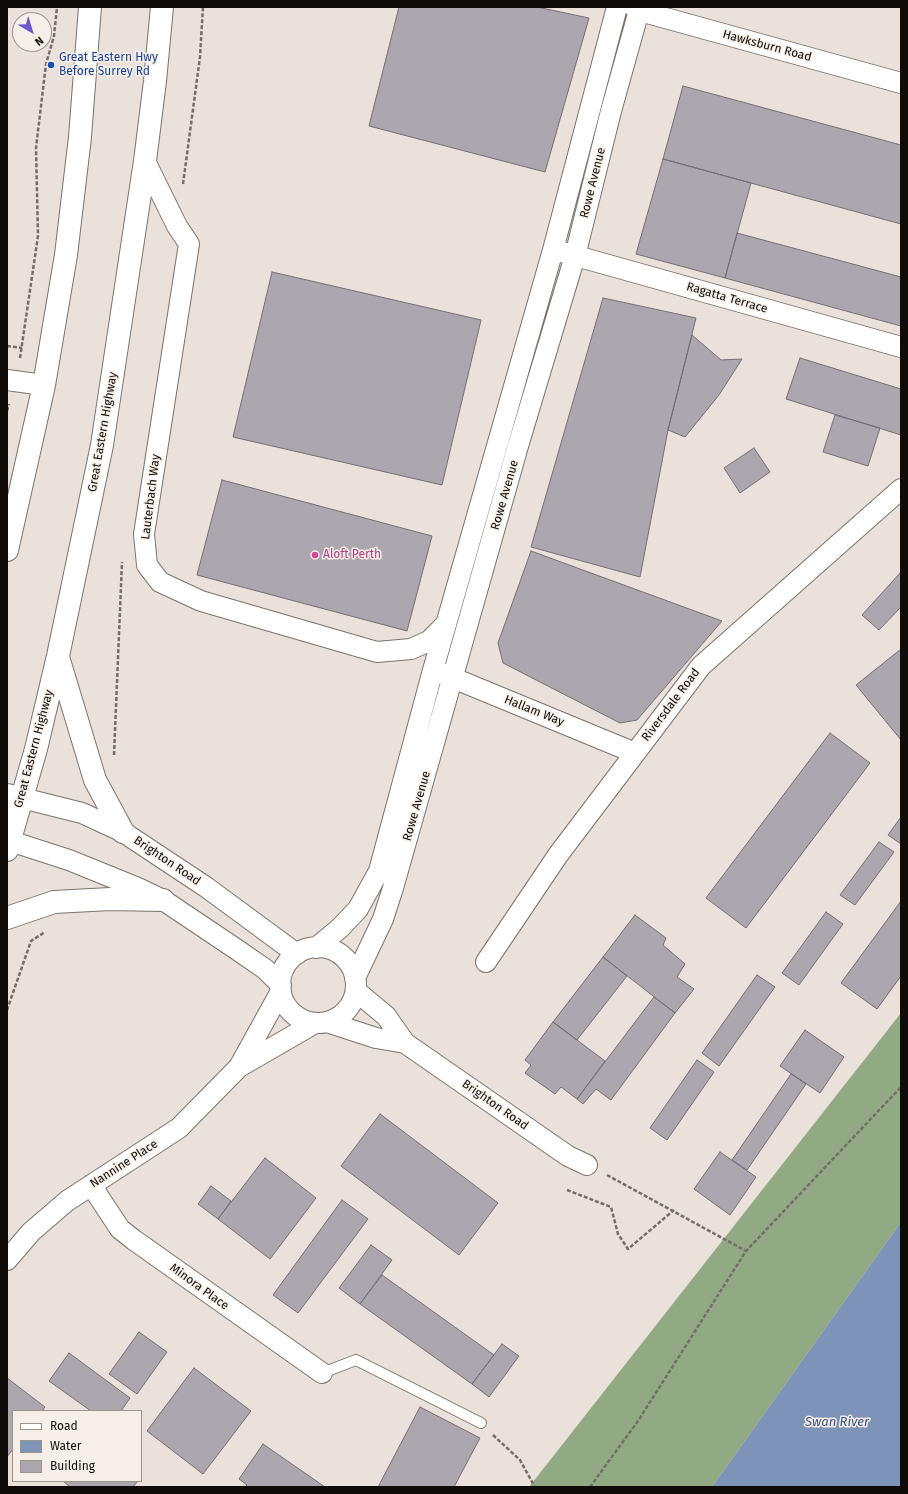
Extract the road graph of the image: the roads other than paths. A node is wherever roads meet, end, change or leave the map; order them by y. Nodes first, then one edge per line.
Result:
1 (90, 7) edge
2 (162, 7) edge
3 (617, 7) edge
4 (638, 8) edge
5 (901, 83) edge
6 (145, 161) junction
7 (553, 250) junction
8 (575, 256) junction
9 (901, 347) edge
10 (11, 381) edge
11 (44, 385) junction
12 (901, 489) edge
13 (7, 550) edge
14 (447, 623) junction
15 (58, 656) junction
16 (433, 670) junction
17 (454, 678) junction
18 (635, 753) junction
19 (14, 796) edge
20 (123, 832) junction
21 (8, 844) edge
22 (163, 900) junction
23 (7, 918) edge
24 (306, 951) junction
25 (486, 962) dead end
26 (356, 984) junction
27 (281, 988) junction
28 (321, 1022) junction
29 (405, 1042) junction
30 (239, 1067) junction
31 (587, 1165) road end
32 (91, 1185) junction
33 (7, 1260) edge
34 (322, 1373) joint
35 (481, 1424) road end

1 - 11 highway
2 - 6 highway, Great Eastern Highway
3 - 7 street, Rowe Avenue
4 - 5 street, Hawksburn Road
4 - 8 street, Rowe Avenue
6 - 14 street, Lauterbach Way
6 - 15 highway, Great Eastern Highway
7 - 8 street, Ragatta Terrace
7 - 14 street, Rowe Avenue
8 - 9 street, Ragatta Terrace
8 - 17 street, Rowe Avenue
10 - 11 street
11 - 13 highway
12 - 18 street, Riversdale Road
14 - 16 street, Rowe Avenue
15 - 19 highway, Great Eastern Highway
15 - 20 highway
16 - 17 street, Hallam Way
16 - 24 street, Rowe Avenue
17 - 18 street, Hallam Way
17 - 26 street, Rowe Avenue
18 - 25 street, Riversdale Road
19 - 20 street, Brighton Road
19 - 21 highway, Great Eastern Highway
20 - 24 street, Brighton Road
21 - 22 street
22 - 23 highway
22 - 27 street
24 - 26 street
24 - 27 street
26 - 28 street
26 - 29 street, Brighton Road
27 - 28 street
27 - 30 street, Nannine Place
28 - 29 street, Brighton Road
28 - 30 street, Nannine Place
29 - 31 street, Brighton Road
30 - 32 street, Nannine Place
32 - 33 street, Nannine Place
32 - 34 street, Minora Place
34 - 35 lane

